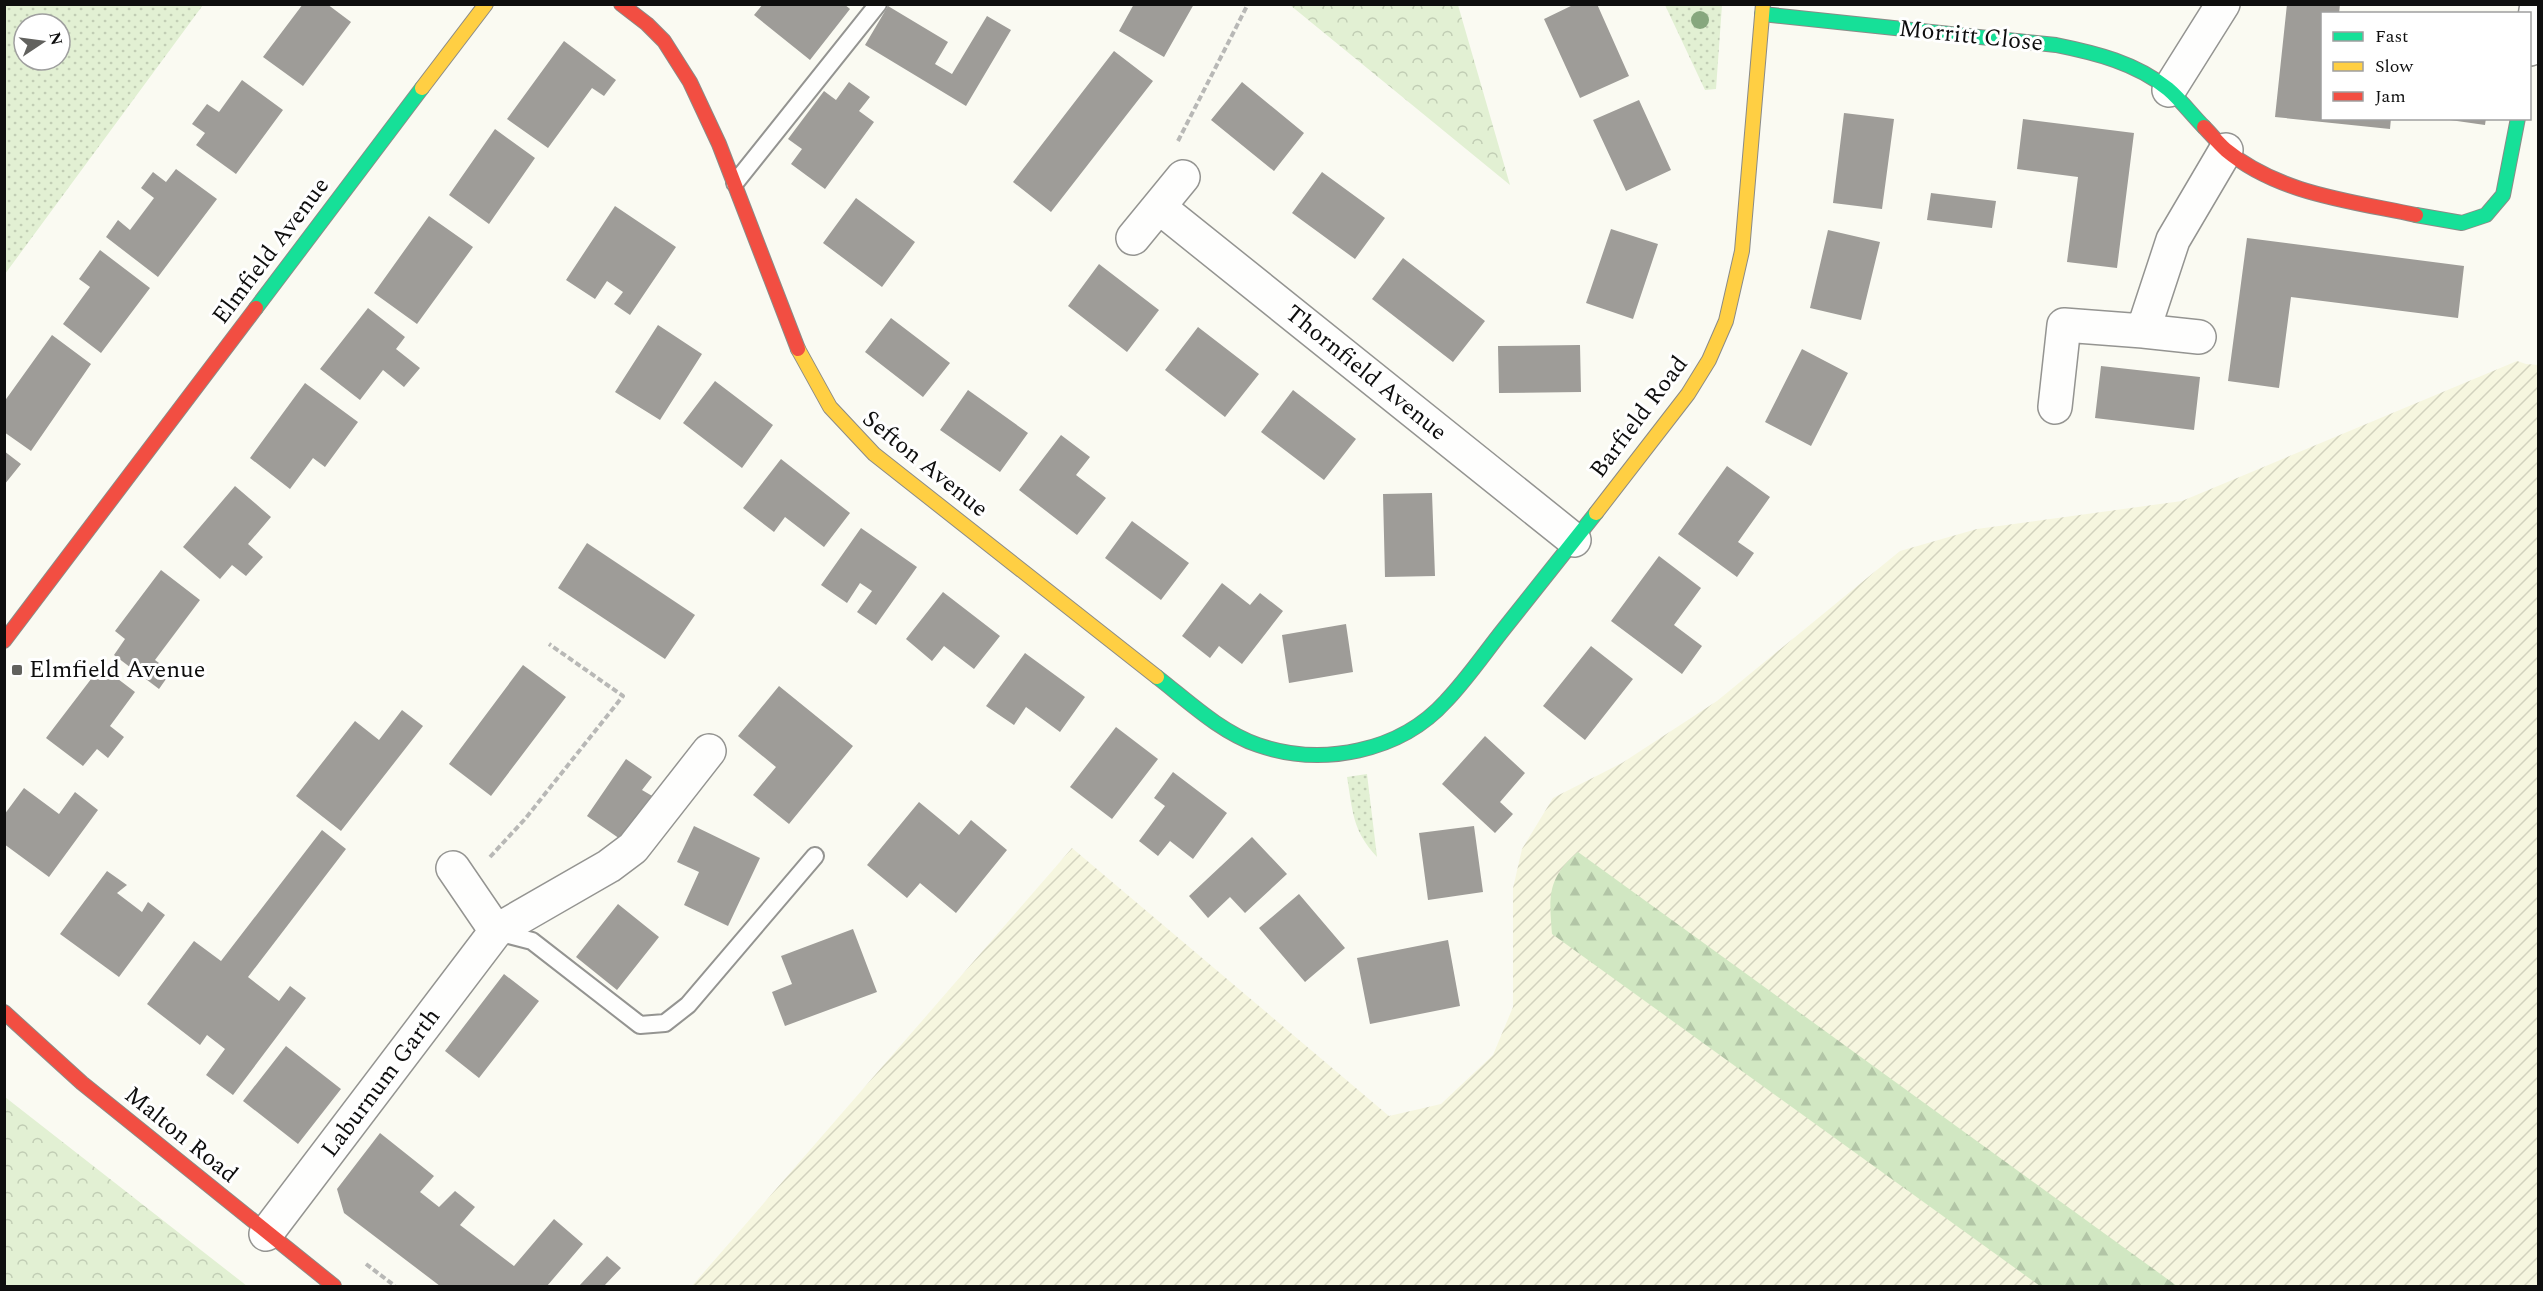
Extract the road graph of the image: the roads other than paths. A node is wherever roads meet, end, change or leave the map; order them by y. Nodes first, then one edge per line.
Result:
1 (486, 4) edge
2 (621, 4) edge
3 (879, 4) edge
4 (2223, 4) edge
5 (2538, 5) edge
6 (1762, 9) edge
7 (2531, 39) edge
8 (2169, 90) junction
9 (2518, 120) edge
10 (2226, 150) junction
11 (1183, 177) road end
12 (735, 183) junction
13 (1159, 207) junction
14 (1133, 238) dead end
15 (2143, 331) junction
16 (2199, 337) dead end
17 (2055, 407) dead end
18 (1574, 540) junction
19 (4, 641) edge
20 (709, 751) dead end
21 (1354, 753) joint
22 (815, 856) dead end
23 (458, 876) road end
24 (496, 932) junction
25 (4, 1011) edge
26 (266, 1234) junction
27 (334, 1287) edge

1 - 19 street, Elmfield Avenue
2 - 12 street, Sefton Avenue
3 - 12 lane
4 - 8 street
5 - 7 street
6 - 8 street, Morritt Close
6 - 18 street, Barfield Road
8 - 10 street, Morritt Close
9 - 10 street, Morritt Close
10 - 15 street
11 - 13 street
12 - 21 street, Sefton Avenue
13 - 14 street
13 - 18 street, Thornfield Avenue
15 - 16 street
15 - 17 street
18 - 21 street, Barfield Road
20 - 24 street
22 - 24 lane
23 - 24 street
24 - 26 street, Laburnum Garth
25 - 26 street, Malton Road
26 - 27 street, Malton Road

